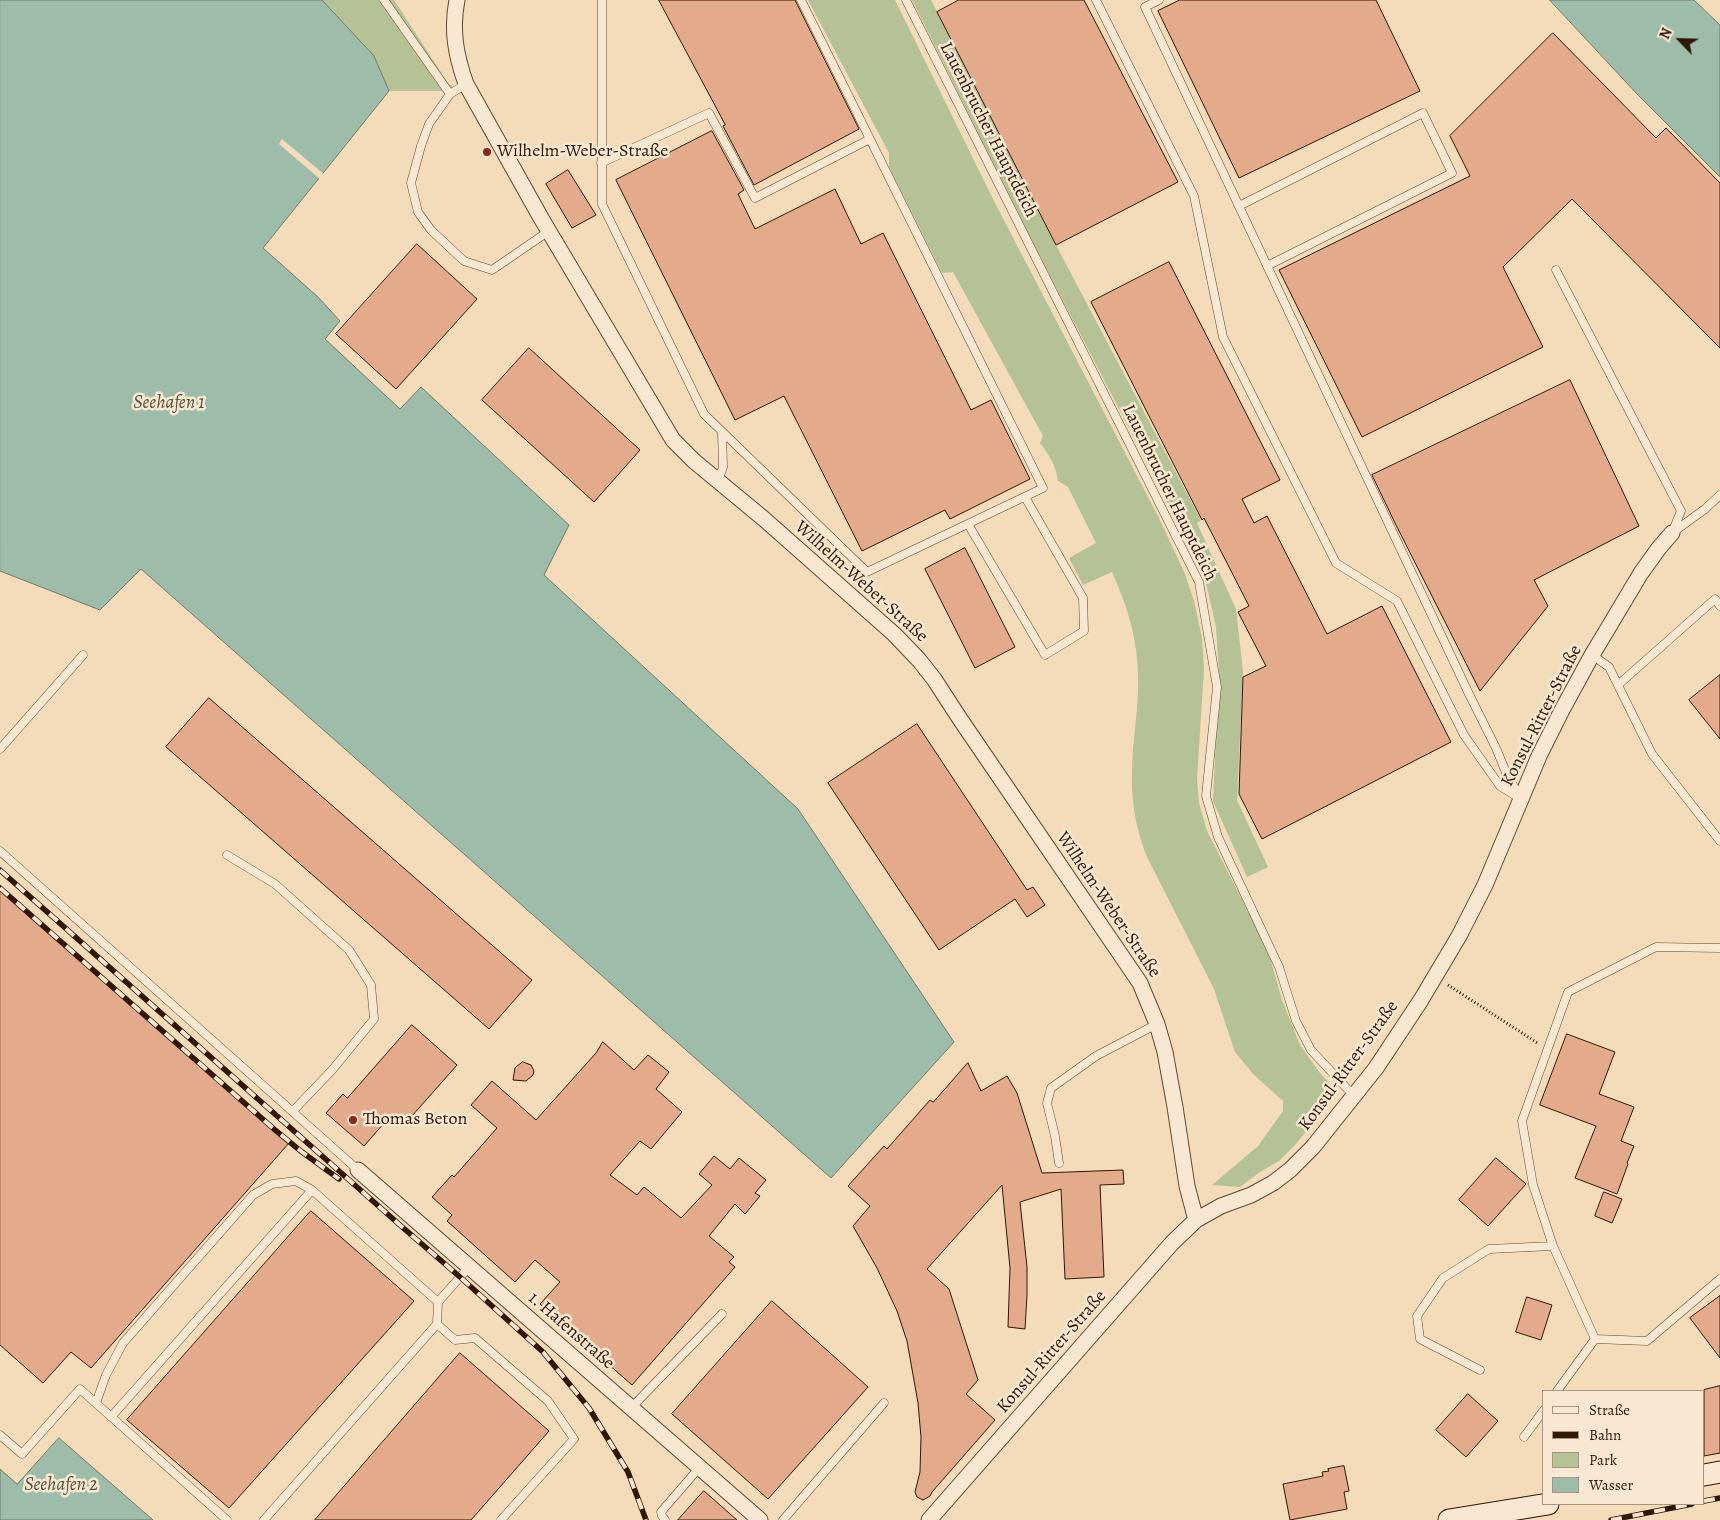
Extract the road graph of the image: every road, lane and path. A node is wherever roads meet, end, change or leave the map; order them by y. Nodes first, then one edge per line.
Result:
1 (384, 0) edge
2 (457, 0) edge
3 (602, 0) edge
4 (801, 0) edge
5 (906, 0) edge
6 (1096, 0) edge
7 (1159, 0) edge
8 (466, 84) junction
9 (450, 94) junction
10 (870, 139) junction
11 (601, 163) junction
12 (1239, 206) junction
13 (549, 231) junction
14 (1267, 266) junction
15 (1556, 270) dead end
16 (722, 432) junction
17 (718, 481) junction
18 (1720, 495) edge
19 (1025, 497) junction
20 (968, 524) junction
21 (1672, 533) junction
22 (1720, 606) edge
23 (1592, 655) junction
24 (84, 656) dead end
25 (1618, 685) junction
26 (0, 749) edge
27 (1521, 799) junction
28 (1720, 841) edge
29 (0, 852) edge
30 (227, 855) dead end
31 (1720, 948) edge
32 (1435, 976) junction
33 (1157, 1024) junction
34 (1548, 1050) junction
35 (1354, 1096) junction
36 (293, 1111) junction
37 (1059, 1164) dead end
38 (358, 1170) joint
39 (312, 1190) junction
40 (1196, 1220) junction
41 (1553, 1246) junction
42 (469, 1267) junction
43 (1720, 1279) edge
44 (438, 1302) junction
45 (722, 1314) dead end
46 (437, 1324) junction
47 (1594, 1339) junction
48 (1480, 1370) dead end
49 (1558, 1390) edge
50 (96, 1403) junction
51 (884, 1403) dead end
52 (631, 1408) junction
53 (1542, 1413) edge
54 (111, 1417) junction
55 (0, 1435) edge
56 (1524, 1437) dead end
57 (699, 1468) junction
58 (1720, 1472) edge
59 (1705, 1475) edge
60 (1542, 1505) edge
61 (227, 1520) edge
62 (264, 1520) edge
63 (501, 1520) edge
64 (666, 1520) edge
65 (760, 1520) edge
66 (782, 1520) edge
67 (929, 1520) edge
68 (1449, 1520) edge

1 - 9 lane
2 - 8 street, Wilhelm-Weber-Straße
3 - 11 lane
4 - 10 lane
5 - 35 lane, Lauenbrucher Hauptdeich
6 - 27 lane
7 - 12 lane
8 - 9 lane
8 - 13 street, Wilhelm-Weber-Straße
9 - 13 lane
10 - 11 lane
10 - 19 lane
11 - 16 lane
12 - 14 lane
12 - 14 lane
13 - 17 street, Wilhelm-Weber-Straße
14 - 27 lane
15 - 21 lane
16 - 17 lane
16 - 20 lane
17 - 33 street, Wilhelm-Weber-Straße
18 - 21 lane
19 - 20 lane
19 - 20 lane
21 - 23 street, Konsul-Ritter-Straße
22 - 25 lane
23 - 25 lane
23 - 27 street, Konsul-Ritter-Straße
24 - 26 lane
25 - 28 lane
27 - 32 street, Konsul-Ritter-Straße
29 - 36 lane
30 - 36 lane
31 - 34 lane
32 - 34 path
32 - 35 street, Konsul-Ritter-Straße
33 - 37 lane
33 - 40 street, Wilhelm-Weber-Straße
34 - 41 lane
35 - 40 street, Konsul-Ritter-Straße
36 - 38 lane
38 - 42 street, 1. Hafenstraße
39 - 44 lane
39 - 50 lane
39 - 54 lane
40 - 67 street, Konsul-Ritter-Straße
41 - 47 lane
41 - 48 lane
42 - 44 lane
42 - 52 street, 1. Hafenstraße
43 - 47 lane
44 - 46 lane
45 - 52 lane
46 - 62 lane
46 - 63 lane
47 - 49 lane
50 - 54 lane
50 - 55 lane
51 - 66 lane
52 - 57 street, 1. Hafenstraße
53 - 56 lane
54 - 61 lane
57 - 64 lane
57 - 65 street, 1. Hafenstraße
58 - 59 main road
60 - 68 main road

